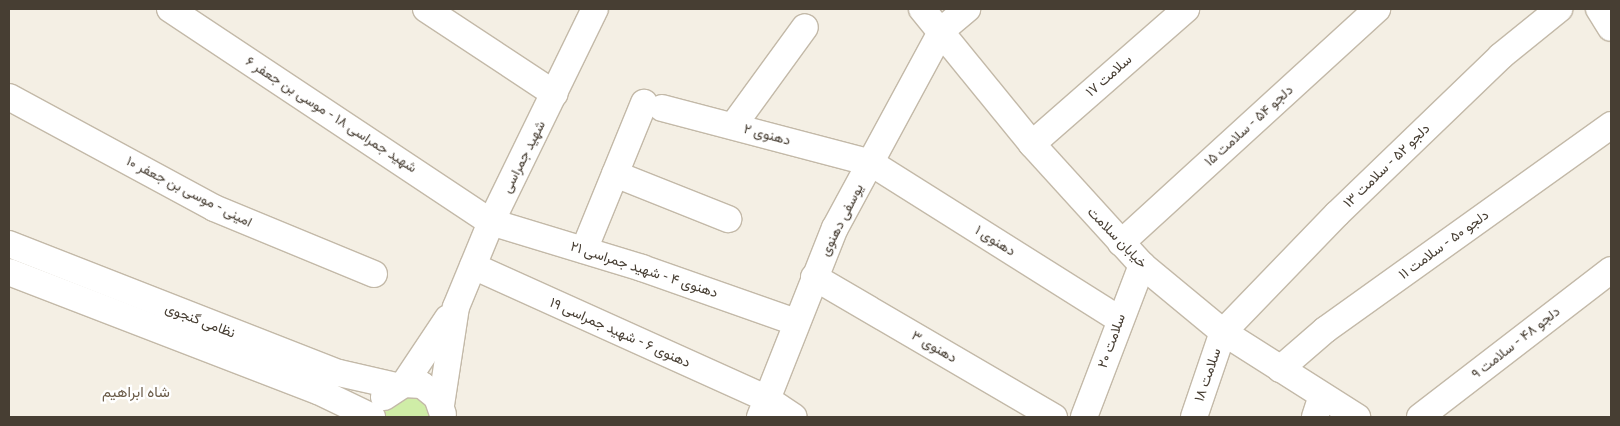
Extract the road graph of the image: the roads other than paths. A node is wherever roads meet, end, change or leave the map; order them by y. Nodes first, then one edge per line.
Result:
1 (170, 9) edge
2 (426, 9) edge
3 (922, 9) edge
4 (967, 9) edge
5 (1186, 9) edge
6 (1377, 9) edge
7 (1559, 9) edge
8 (1599, 9) edge
9 (589, 12) edge
10 (805, 27) dead end
11 (1611, 28) edge
12 (942, 30) junction
13 (555, 94) junction
14 (9, 97) edge
15 (1611, 125) edge
16 (733, 126) junction
17 (1032, 144) junction
18 (871, 163) junction
19 (615, 174) junction
20 (728, 219) dead end
21 (491, 222) junction
22 (1121, 243) junction
23 (9, 244) edge
24 (584, 250) junction
25 (1142, 265) junction
26 (473, 266) junction
27 (1611, 270) edge
28 (9, 272) edge
29 (374, 274) dead end
30 (814, 277) junction
31 (456, 307) junction
32 (1119, 319) junction
33 (795, 322) junction
34 (1223, 332) junction
35 (1280, 369) junction
36 (400, 385) junction
37 (1319, 407) edge
38 (763, 408) edge
39 (444, 413) edge
40 (372, 417) edge
41 (378, 417) edge
42 (794, 417) edge
43 (1054, 417) edge
44 (1084, 417) edge
45 (1194, 417) edge
46 (1357, 417) edge
47 (1420, 417) edge

1 - 21 street, شهید جمراسی ۱۸ - موسی بن جعفر ۶
2 - 13 street
3 - 12 street, خیابان سلامت
4 - 12 street
5 - 17 street, سلامت ۱۷
6 - 22 street, دلجو ۵۴ - سلامت ۱۵
7 - 34 street, دلجو ۵۲ - سلامت ۱۳
8 - 11 street
9 - 13 street, شهید جمراسی
10 - 16 street
12 - 17 street, خیابان سلامت
12 - 18 street, یوسفی دهنوی
13 - 21 street, شهید جمراسی
14 - 29 street, امینی - موسی بن جعفر ۱۰
15 - 35 street, دلجو ۵۰ - سلامت ۱۱
16 - 18 street, دهنوی ۲
16 - 19 street, دهنوی ۲
17 - 22 street, خیابان سلامت
18 - 30 street, یوسفی دهنوی
18 - 32 street, دهنوی ۱
19 - 20 street
19 - 24 street
21 - 24 street, دهنوی ۴ - شهید جمراسی ۲۱
21 - 26 street, شهید جمراسی
22 - 25 street, خیابان سلامت
23 - 36 street, نظامی گنجوی
24 - 33 street, دهنوی ۴ - شهید جمراسی ۲۱
25 - 32 street, سلامت ۲۰
25 - 34 street, خیابان سلامت
26 - 31 street, شهید جمراسی
26 - 38 street, دهنوی ۶ - شهید جمراسی ۱۹
27 - 47 street, دلجو ۴۸ - سلامت ۹
28 - 40 street, نظامی گنجوی
30 - 33 street, یوسفی دهنوی
30 - 43 street, دهنوی ۳
31 - 36 street
31 - 39 street
32 - 44 street, سلامت ۲۰
33 - 38 street, یوسفی دهنوی
34 - 35 street, خیابان سلامت
34 - 45 street, سلامت ۱۸
35 - 37 street, خیابان سلامت
36 - 39 street, نظامی گنجوی
36 - 41 street
37 - 46 street, خیابان سلامت
38 - 42 street, دهنوی ۶ - شهید جمراسی ۱۹

